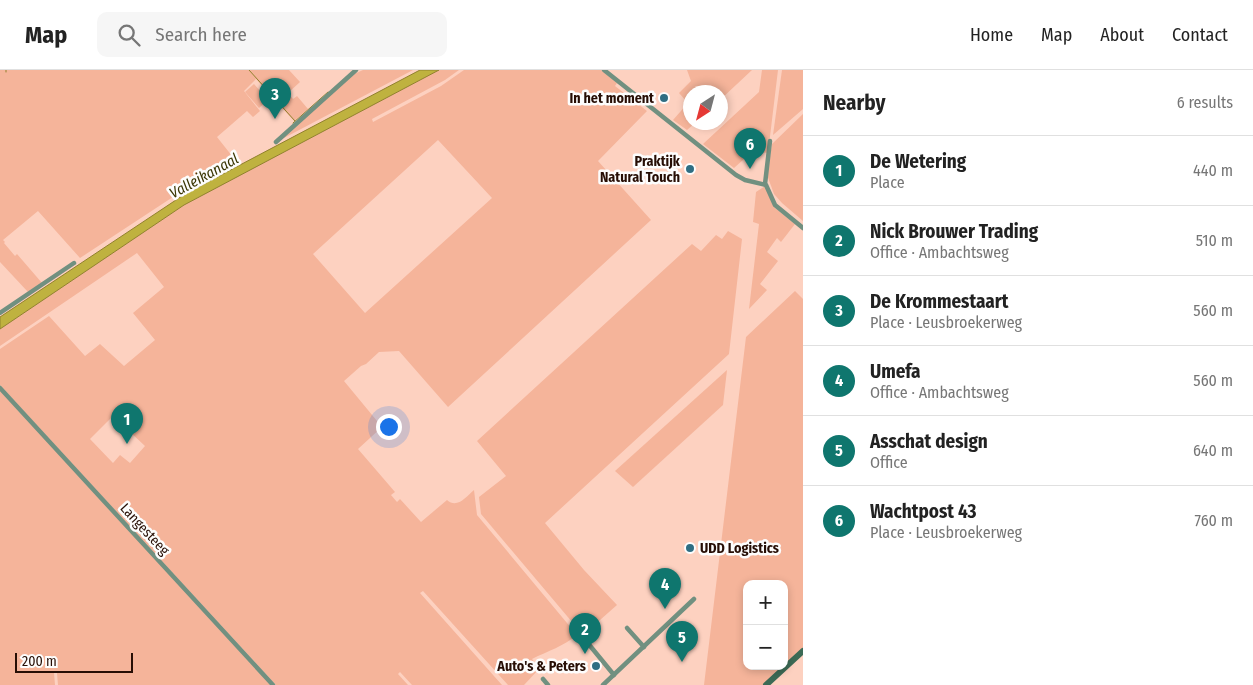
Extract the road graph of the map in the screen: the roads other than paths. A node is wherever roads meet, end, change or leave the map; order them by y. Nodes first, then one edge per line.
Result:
1 (356, 70) edge
2 (604, 70) edge
3 (770, 141) dead end
4 (277, 142) dead end
5 (765, 184) junction
6 (803, 228) edge
7 (74, 263) dead end
8 (0, 313) edge
9 (0, 388) edge
10 (694, 600) dead end
11 (627, 628) dead end
12 (582, 636) dead end
13 (644, 647) junction
14 (803, 651) edge
15 (614, 674) junction
16 (543, 678) dead end
17 (273, 685) edge
18 (548, 685) edge
19 (603, 685) edge
20 (766, 685) edge

1 - 4 street
2 - 5 street
3 - 5 street
5 - 6 street
7 - 8 street
9 - 17 street, Langesteeg
10 - 13 street
11 - 13 street
12 - 15 street
13 - 15 street
14 - 20 street
15 - 19 street
16 - 18 street

